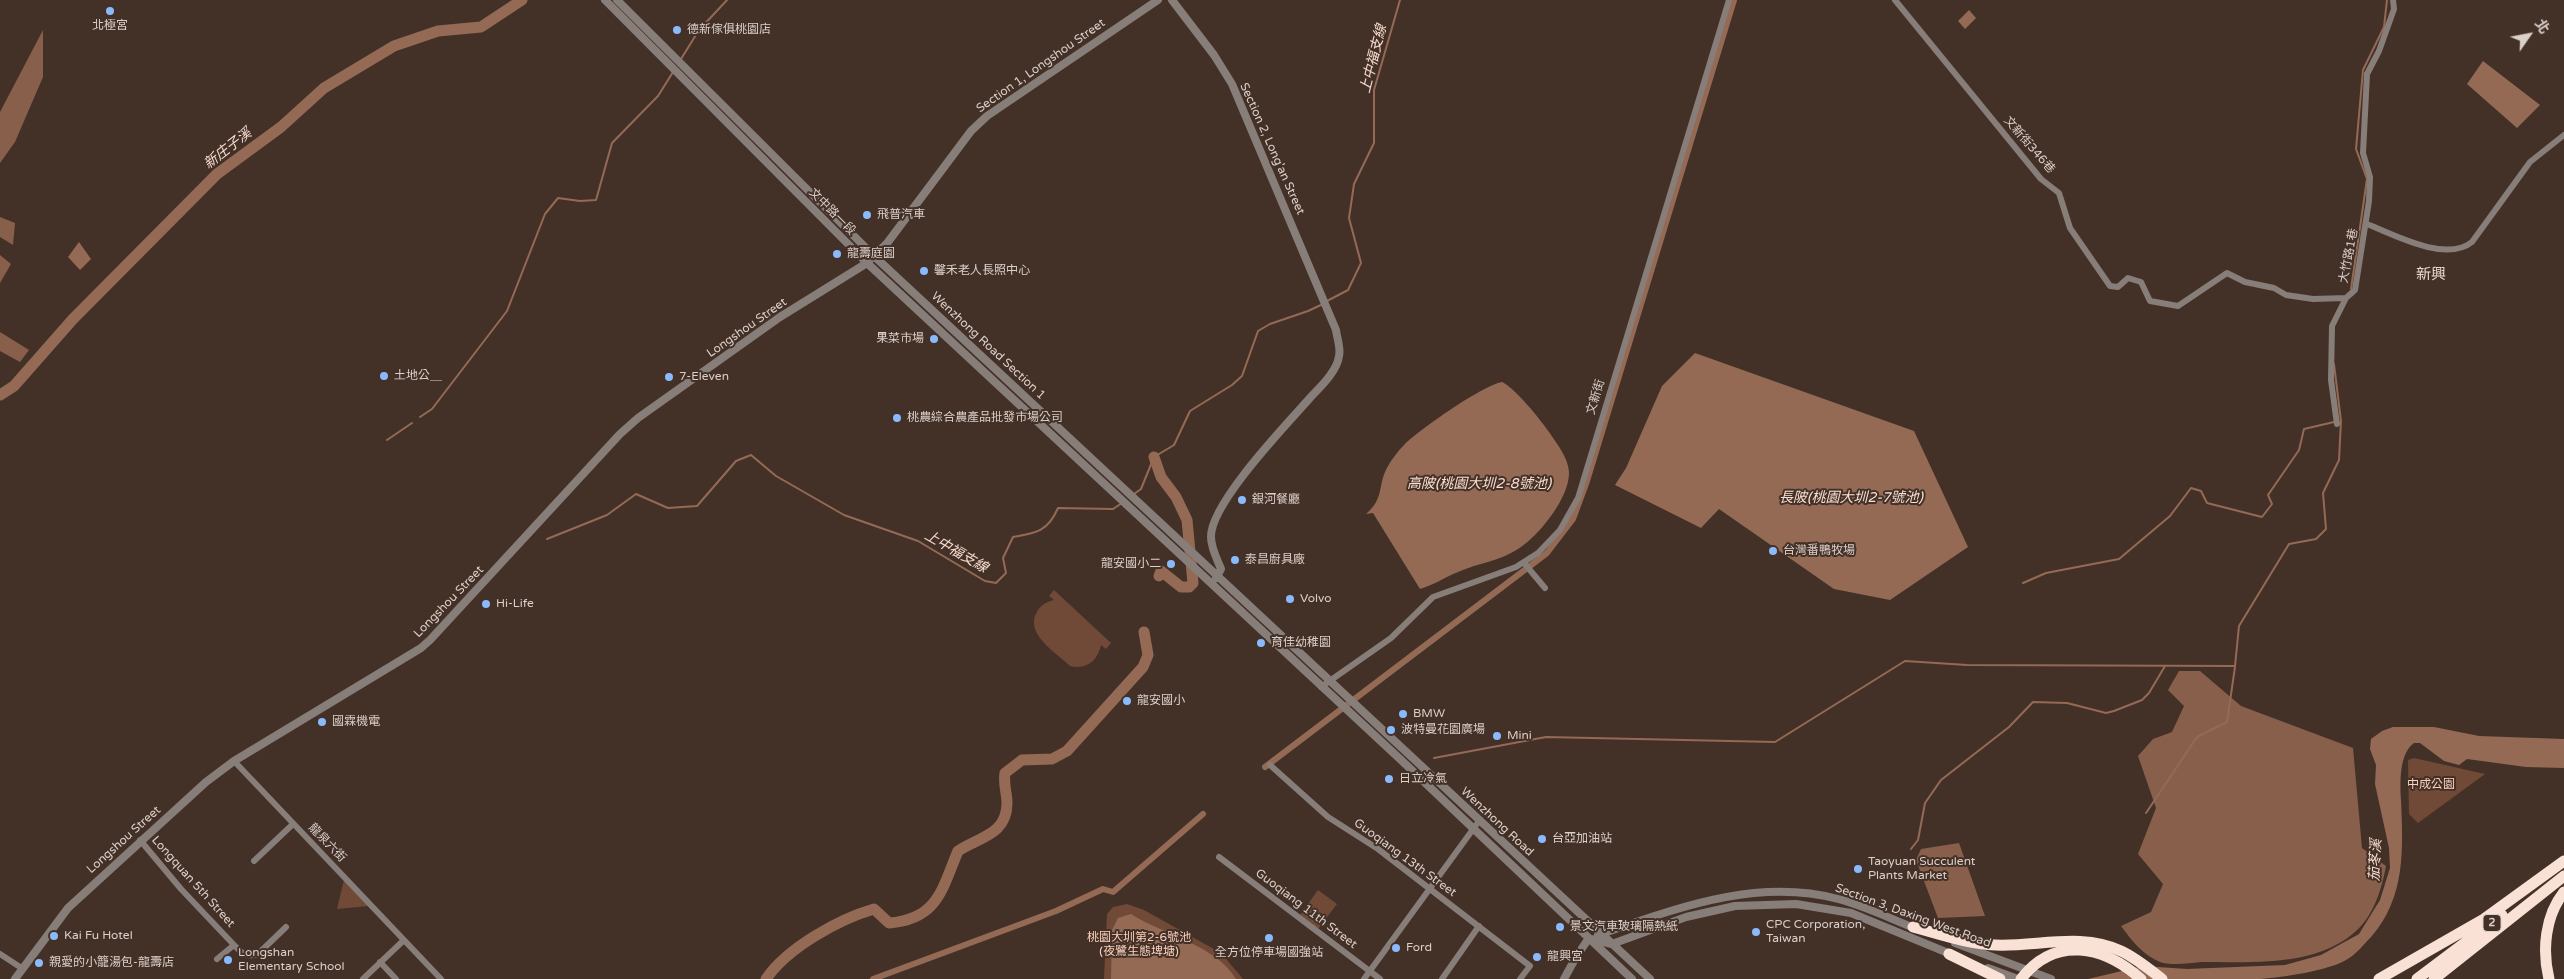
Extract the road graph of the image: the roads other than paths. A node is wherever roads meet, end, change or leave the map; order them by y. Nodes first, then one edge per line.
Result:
1 (605, 0) edge
2 (617, 0) edge
3 (1158, 0) edge
4 (1172, 0) edge
5 (1729, 0) edge
6 (1895, 0) edge
7 (2393, 0) edge
8 (642, 31) junction
9 (722, 105) junction
10 (716, 112) junction
11 (2564, 135) edge
12 (763, 146) junction
13 (757, 152) junction
14 (2367, 224) junction
15 (874, 256) junction
16 (867, 263) junction
17 (2349, 295) junction
18 (1012, 384) junction
19 (1005, 392) junction
20 (2338, 422) dead end
21 (1526, 565) junction
22 (1219, 576) junction
23 (1209, 581) junction
24 (1545, 588) dead end
25 (1330, 680) junction
26 (1321, 687) junction
27 (1406, 752) junction
28 (1400, 759) junction
29 (234, 761) junction
30 (1270, 765) dead end
31 (1479, 821) junction
32 (293, 824) junction
33 (1473, 830) junction
34 (140, 840) junction
35 (1219, 857) dead end
36 (254, 860) dead end
37 (2564, 861) edge
38 (2564, 876) edge
39 (1429, 889) junction
40 (2564, 892) edge
41 (1479, 926) junction
42 (286, 927) dead end
43 (1913, 927) junction
44 (1602, 934) junction
45 (1589, 938) junction
46 (404, 940) junction
47 (2546, 941) junction
48 (1612, 944) junction
49 (234, 945) junction
50 (0, 954) edge
51 (1949, 954) junction
52 (217, 959) dead end
53 (380, 962) junction
54 (2406, 965) junction
55 (1370, 971) junction
56 (20, 975) edge
57 (362, 979) edge
58 (396, 979) edge
59 (441, 979) edge
60 (1364, 979) edge
61 (1380, 979) edge
62 (1442, 979) edge
63 (1520, 979) edge
64 (1564, 979) edge
65 (1632, 979) edge
66 (1650, 979) edge
67 (2000, 979) edge
68 (2020, 979) edge
69 (2051, 979) edge
70 (2141, 979) edge
71 (2162, 979) edge
72 (2374, 979) edge
73 (2379, 979) edge
74 (2417, 979) edge
75 (2434, 979) edge
76 (2549, 979) edge
77 (2554, 979) edge

1 - 8 street
2 - 8 street, Wenzhong Road Section 1
3 - 15 street, Section 1, Longshou Street
4 - 22 street, Section 2, Long'an Street
5 - 21 street, 文新街
6 - 17 street, 文新街346巷
7 - 14 street, 大竹路1巷
8 - 9 street, Wenzhong Road Section 1
8 - 10 street, 文中路一段
9 - 10 street
9 - 12 street, Wenzhong Road Section 1
10 - 13 street, 文中路一段
11 - 14 street
12 - 13 street
12 - 15 street, Wenzhong Road Section 1
13 - 16 street, 文中路一段
14 - 17 street, 大竹路1巷
15 - 16 street, Longshou Street
15 - 18 street, Wenzhong Road Section 1
16 - 19 street, 文中路一段
16 - 29 street, Longshou Street
17 - 20 street, 大竹路1巷
18 - 19 street
18 - 22 street, Wenzhong Road Section 1
19 - 23 street, 文中路一段
21 - 24 street
21 - 25 street, 文新街
22 - 23 street
22 - 25 street, Wenzhong Road Section 1
23 - 26 street
25 - 26 street, 文新街
25 - 27 street, Wenzhong Road
26 - 28 street, Wenzhong Road
27 - 28 street
27 - 31 street, Wenzhong Road
28 - 33 street, Wenzhong Road
29 - 32 street, 龍泉六街
29 - 34 street, Longshou Street
30 - 39 street, Guoqiang 13th Street
31 - 33 street
31 - 44 street, Wenzhong Road
32 - 36 street
32 - 46 street, 龍泉六街
33 - 39 street
33 - 45 street, Wenzhong Road
34 - 49 street, Longquan 5th Street
34 - 56 street, Longshou Street
35 - 55 street, Guoqiang 11th Street
37 - 54 highway
37 - 74 highway, 2
38 - 75 highway, 2
39 - 41 street, Guoqiang 13th Street
39 - 55 street
40 - 47 highway
41 - 62 street
41 - 63 street, Guoqiang 13th Street
42 - 49 street
43 - 44 street, Section 3, Daxing West Road
43 - 69 street, Section 3, Daxing West Road
43 - 71 highway
44 - 45 street, Section 3, Daxing West Road
44 - 48 street, Wenzhong Road
45 - 48 street
45 - 64 street
45 - 65 street, Wenzhong Road
46 - 53 street
46 - 59 street, 龍泉六街
47 - 76 highway
47 - 77 highway
48 - 51 street, Section 3, Daxing West Road
48 - 66 street, Wenzhong Road
49 - 52 street, Longquan 5th Street
50 - 56 street
51 - 67 highway
51 - 68 street, Section 3, Daxing West Road
53 - 57 street
53 - 58 street
54 - 72 highway
54 - 73 highway
55 - 60 street
55 - 61 street, Guoqiang 11th Street
68 - 70 highway, bridge

